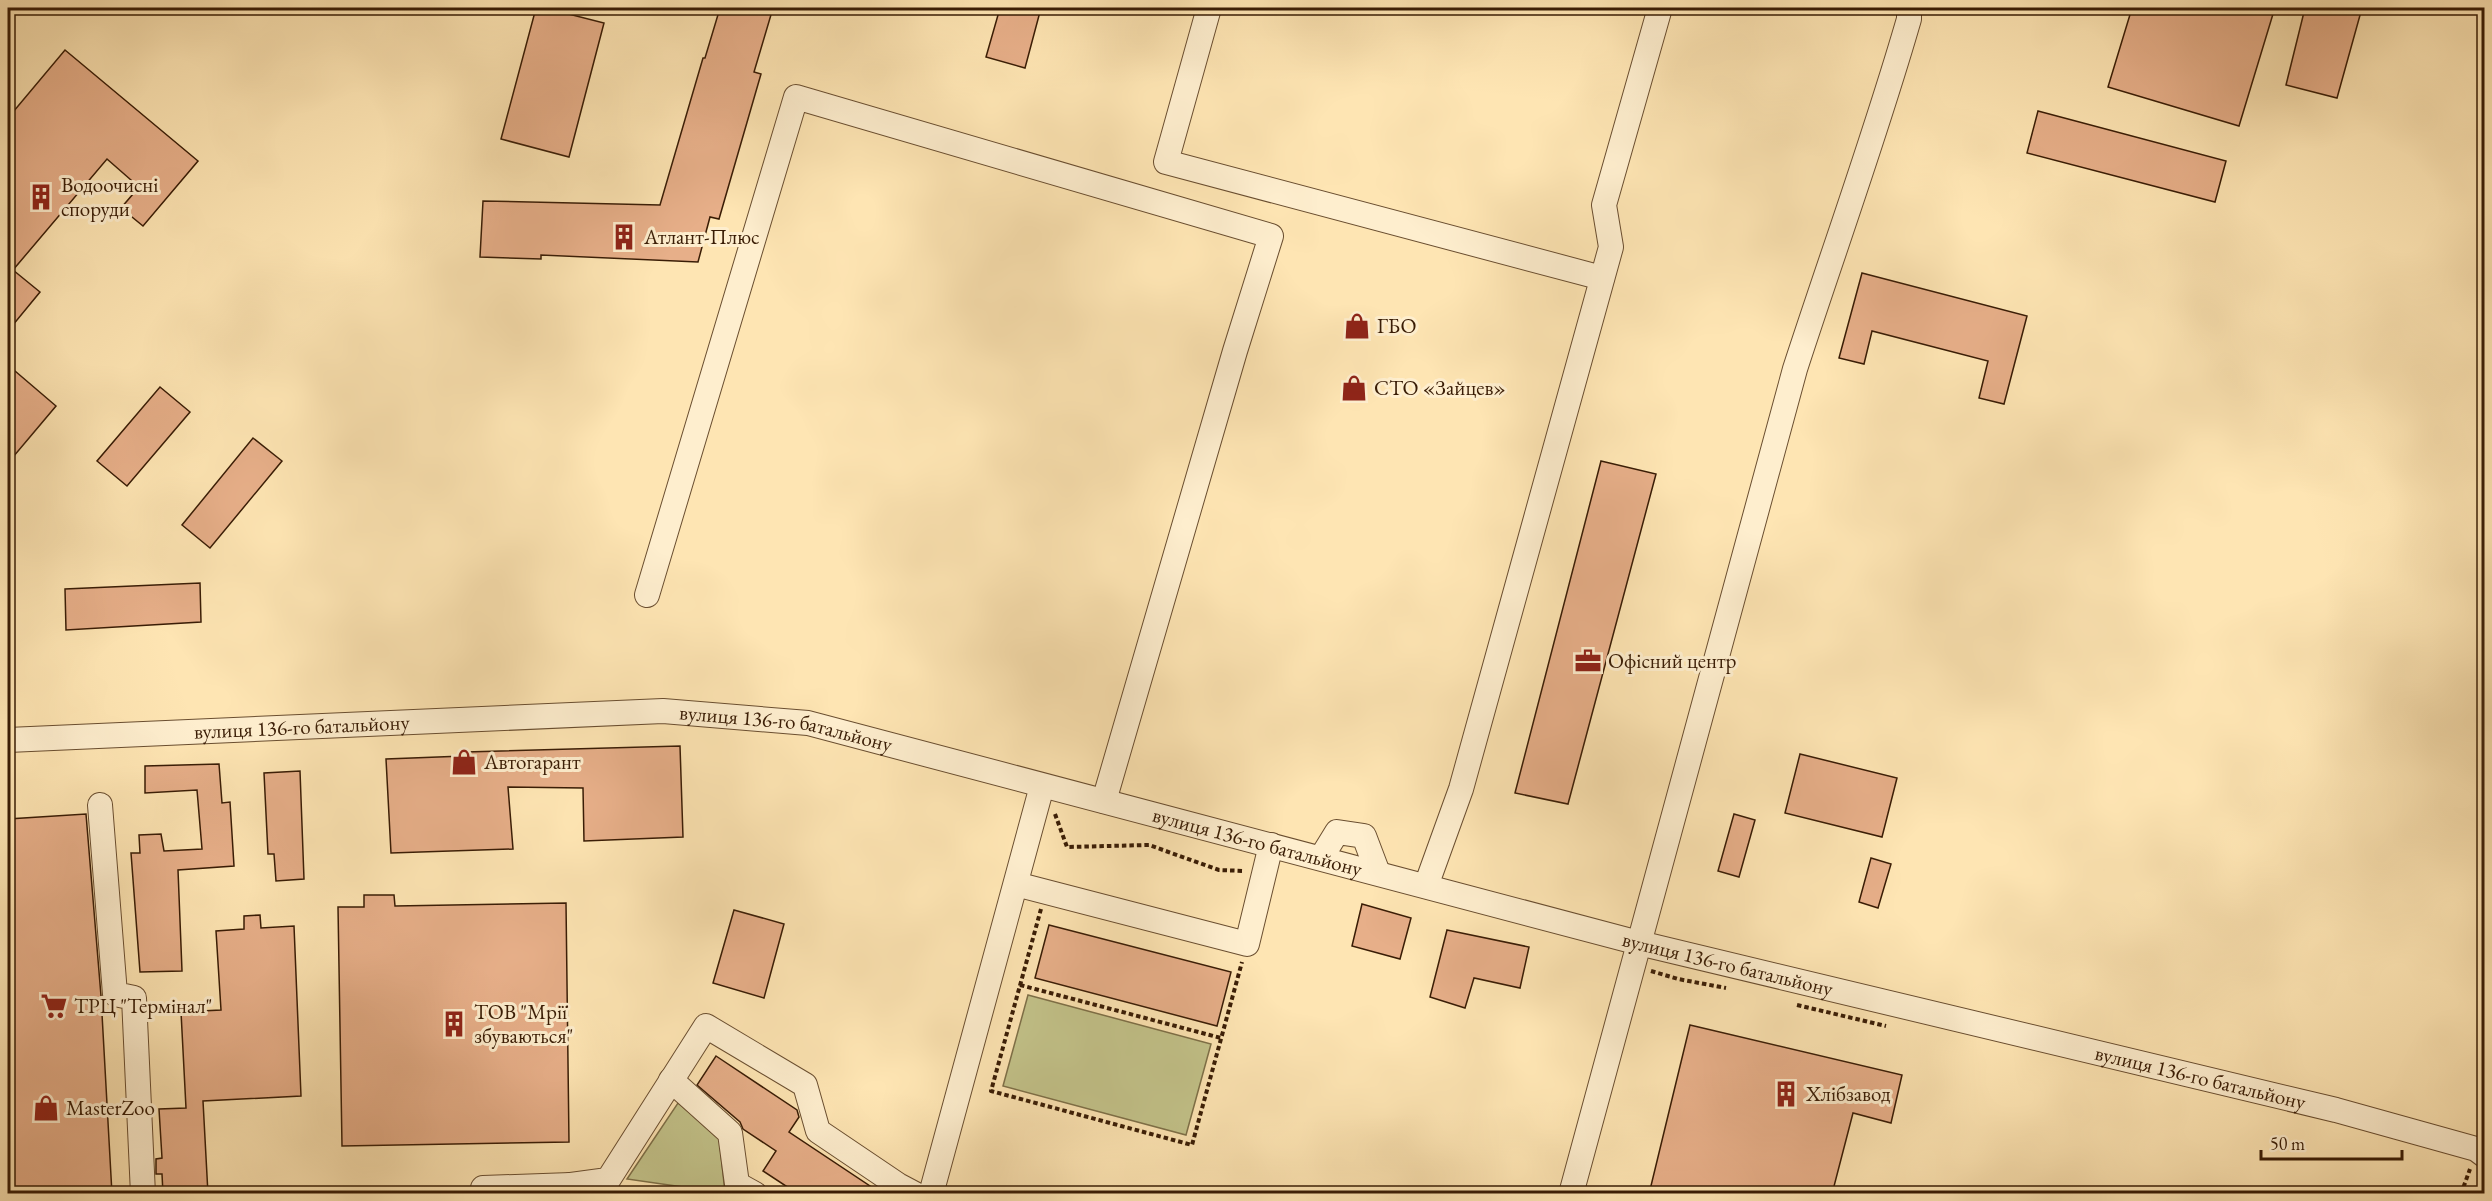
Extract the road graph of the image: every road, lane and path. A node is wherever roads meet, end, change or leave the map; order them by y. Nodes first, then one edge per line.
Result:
1 (1209, 8) edge
2 (1660, 8) edge
3 (1909, 8) edge
4 (1602, 278) junction
5 (647, 595) dead end
6 (8, 740) edge
7 (1042, 786) junction
8 (1104, 801) junction
9 (100, 805) dead end
10 (1271, 845) junction
11 (1321, 858) junction
12 (1378, 873) junction
13 (1016, 884) junction
14 (1426, 886) junction
15 (1046, 892) junction
16 (1639, 943) junction
17 (1247, 944) junction
18 (1020, 985) junction
19 (1221, 1038) junction
20 (671, 1080) junction
21 (2484, 1155) edge
22 (571, 1189) edge
23 (902, 1191) edge
24 (143, 1194) edge
25 (483, 1194) edge
26 (754, 1194) edge
27 (931, 1194) edge
28 (1571, 1194) edge

1 - 4 street
2 - 4 street
3 - 16 street
4 - 14 street
5 - 8 street
6 - 7 street, вулиця 136-го батальйону
7 - 8 street, вулиця 136-го батальйону
7 - 13 street
8 - 10 street, вулиця 136-го батальйону
9 - 24 street
10 - 11 street, вулиця 136-го батальйону
10 - 17 street
11 - 12 street, вулиця 136-го батальйону
11 - 12 street
12 - 14 street, вулиця 136-го батальйону
13 - 15 street
13 - 27 street
14 - 16 street, вулиця 136-го батальйону
15 - 17 street
15 - 18 path
16 - 21 street, вулиця 136-го батальйону
16 - 28 street
17 - 19 path
18 - 19 path
18 - 19 path
20 - 22 street
20 - 23 street
20 - 26 street
22 - 25 street

